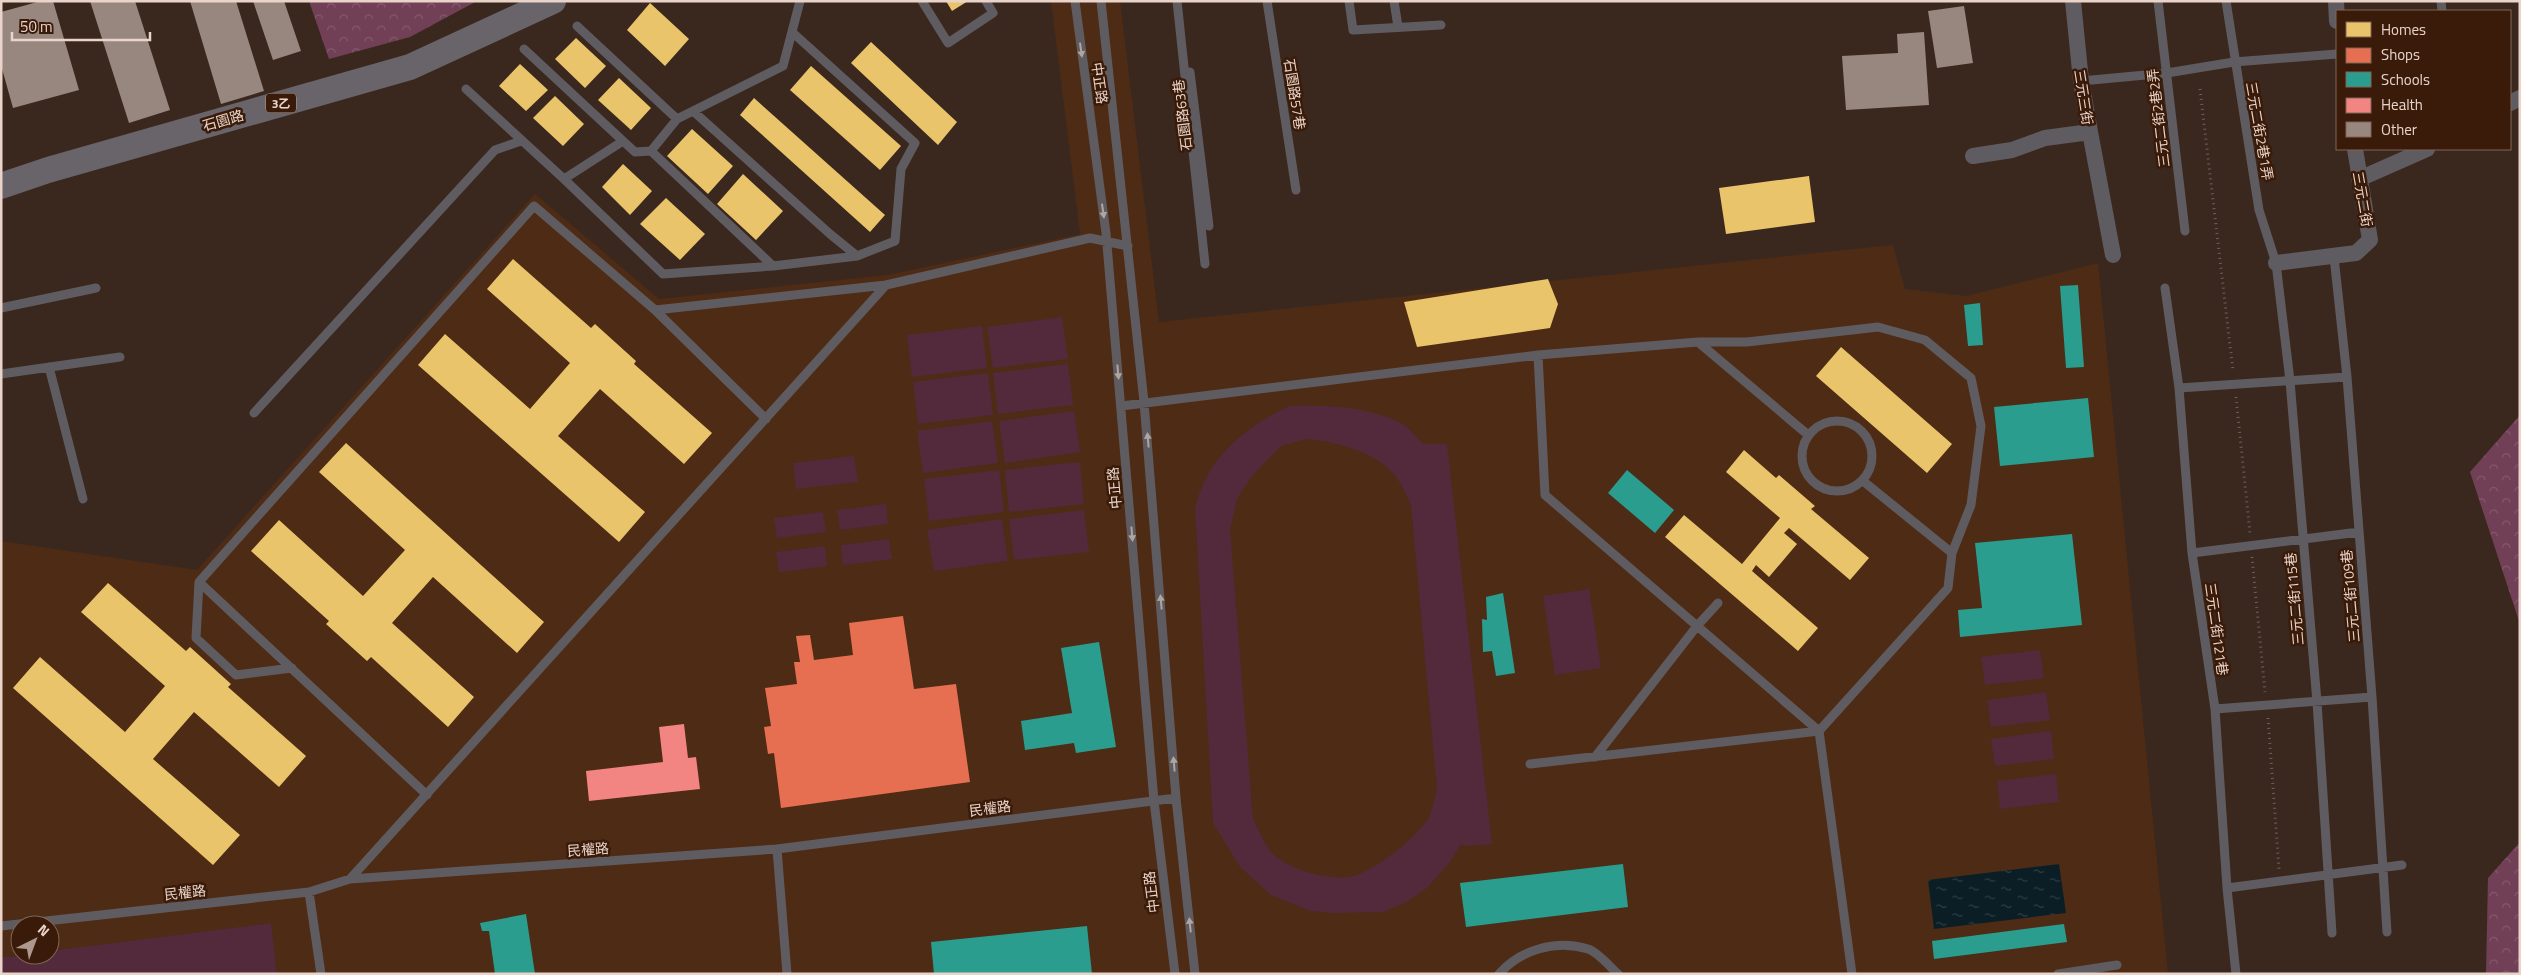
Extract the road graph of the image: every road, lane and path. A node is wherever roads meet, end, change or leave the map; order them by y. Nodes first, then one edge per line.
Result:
1 (553, 1) edge
2 (800, 1) edge
3 (922, 1) edge
4 (986, 1) edge
5 (1075, 1) edge
6 (1100, 1) edge
7 (1177, 1) edge
8 (1182, 1) edge
9 (1267, 1) edge
10 (1349, 1) edge
11 (1394, 1) edge
12 (2073, 1) edge
13 (2158, 1) edge
14 (2226, 1) edge
15 (1441, 25) dead end
16 (577, 26) dead end
17 (1398, 27) junction
18 (792, 32) junction
19 (524, 49) dead end
20 (2336, 54) edge
21 (2234, 62) junction
22 (2167, 73) junction
23 (2081, 82) junction
24 (466, 89) dead end
25 (2200, 89) dead end
26 (693, 111) junction
27 (677, 119) junction
28 (2090, 132) junction
29 (623, 141) junction
30 (520, 142) junction
31 (2355, 150) edge
32 (2426, 150) edge
33 (651, 151) junction
34 (1973, 156) dead end
35 (564, 179) junction
36 (2359, 179) junction
37 (1, 186) edge
38 (1296, 190) dead end
39 (1209, 226) dead end
40 (2185, 231) dead end
41 (1128, 246) junction
42 (2112, 255) dead end
43 (857, 256) junction
44 (2334, 257) junction
45 (2276, 263) junction
46 (1204, 264) dead end
47 (773, 266) junction
48 (886, 285) junction
49 (96, 288) dead end
50 (2165, 288) dead end
51 (1, 308) edge
52 (655, 310) junction
53 (1698, 342) junction
54 (1538, 355) junction
55 (120, 357) dead end
56 (49, 367) junction
57 (1, 374) edge
58 (2347, 377) junction
59 (2290, 381) junction
60 (2235, 385) junction
61 (2179, 388) junction
62 (1144, 402) junction
63 (1121, 406) junction
64 (254, 413) dead end
65 (766, 419) junction
66 (1808, 434) junction
67 (1863, 481) junction
68 (83, 499) dead end
69 (2359, 532) junction
70 (2303, 541) junction
71 (2251, 546) junction
72 (2192, 553) junction
73 (1952, 554) junction
74 (199, 582) junction
75 (1718, 603) dead end
76 (1697, 626) junction
77 (292, 668) junction
78 (2372, 697) junction
79 (2317, 702) junction
80 (2267, 706) junction
81 (2215, 709) junction
82 (1820, 731) junction
83 (1595, 757) junction
84 (1530, 764) dead end
85 (427, 794) junction
86 (1176, 798) junction
87 (1154, 801) junction
88 (777, 849) junction
89 (2402, 865) dead end
90 (2382, 868) junction
91 (2328, 875) junction
92 (350, 880) junction
93 (2280, 881) junction
94 (2227, 888) junction
95 (309, 892) junction
96 (1, 926) edge
97 (2387, 932) dead end
98 (2332, 933) dead end
99 (2117, 965) dead end
100 (321, 974) edge
101 (787, 974) edge
102 (1175, 974) edge
103 (1195, 974) edge
104 (1498, 974) edge
105 (1618, 974) edge
106 (1852, 974) edge
107 (2058, 974) edge
108 (2236, 974) edge

1 - 37 main road, 石園路 / 3乙
2 - 18 lane
3 - 4 lane
5 -> 63 lane, 中正路
6 - 41 lane, 中正路
7 - 46 lane
8 - 39 lane, 石園路63巷
9 - 38 lane, 石園路57巷
10 - 17 lane
11 - 17 lane
12 - 23 street, 三元三街
13 - 22 lane, 三元二街2巷2弄
14 - 21 lane, 三元二街2巷1弄
15 - 17 lane
16 - 27 lane
18 - 26 lane
18 - 43 lane
19 - 29 lane
20 - 21 lane
21 - 22 lane
21 - 45 lane, 三元二街2巷1弄
22 - 23 lane
22 - 40 lane, 三元二街2巷2弄
23 - 28 street, 三元三街
24 - 30 lane
25 - 60 path
26 - 27 lane
26 - 43 lane
27 - 33 lane
28 - 34 street, 三元三街
28 - 42 street
29 - 33 lane
29 - 35 lane
30 - 35 lane
30 - 64 lane
31 - 36 street, 三元二街
32 - 36 street
33 - 47 lane
35 - 47 lane
36 - 44 street, 三元二街
41 - 48 lane
41 - 62 lane, 中正路
43 - 47 lane
44 - 45 street, 三元二街
44 - 58 lane, 三元二街109巷
45 - 59 lane, 三元二街115巷
48 - 52 lane
48 - 65 lane
49 - 51 lane
50 - 61 lane, 三元二街121巷
52 - 65 lane
52 - 74 lane
53 - 54 lane
53 - 66 lane
53 - 73 lane
54 - 62 lane
54 - 76 lane
55 - 56 lane
56 - 57 lane
56 - 68 lane
58 - 59 lane
58 - 69 lane, 三元二街109巷
59 - 60 lane
59 - 70 lane, 三元二街115巷
60 - 61 lane
60 - 71 path
61 - 72 lane, 三元二街121巷
62 - 63 lane
86 -> 62 lane, 中正路
63 -> 87 lane, 中正路
65 - 85 lane
66 - 67 lane
66 - 67 lane
67 - 73 lane
69 - 70 lane
69 - 78 lane, 三元二街109巷
70 - 71 lane
70 - 79 lane, 三元二街115巷
71 - 72 lane
71 - 80 path
72 - 81 lane, 三元二街121巷
73 - 82 lane
74 - 77 lane
74 - 77 lane
75 - 76 lane
76 - 82 lane
76 - 83 lane
77 - 85 lane
78 - 79 lane
78 - 90 lane, 三元二街109巷
79 - 80 lane
79 - 91 lane, 三元二街115巷
80 - 81 lane
80 - 93 path
81 - 94 lane, 三元二街121巷
82 - 83 lane
82 - 106 lane
83 - 84 lane
85 - 92 lane
86 - 87 lane, 民權路
103 -> 86 lane, 中正路
87 - 88 lane, 民權路
87 - 102 lane, 中正路
88 - 92 lane, 民權路
88 - 101 lane
89 - 90 lane
90 - 91 lane
90 - 97 lane, 三元二街109巷
91 - 93 lane
91 - 98 lane, 三元二街115巷
92 - 95 lane, 民權路
93 - 94 lane
94 - 108 lane, 三元二街121巷
95 - 96 lane, 民權路
95 - 100 lane
99 - 107 lane
104 - 105 lane

